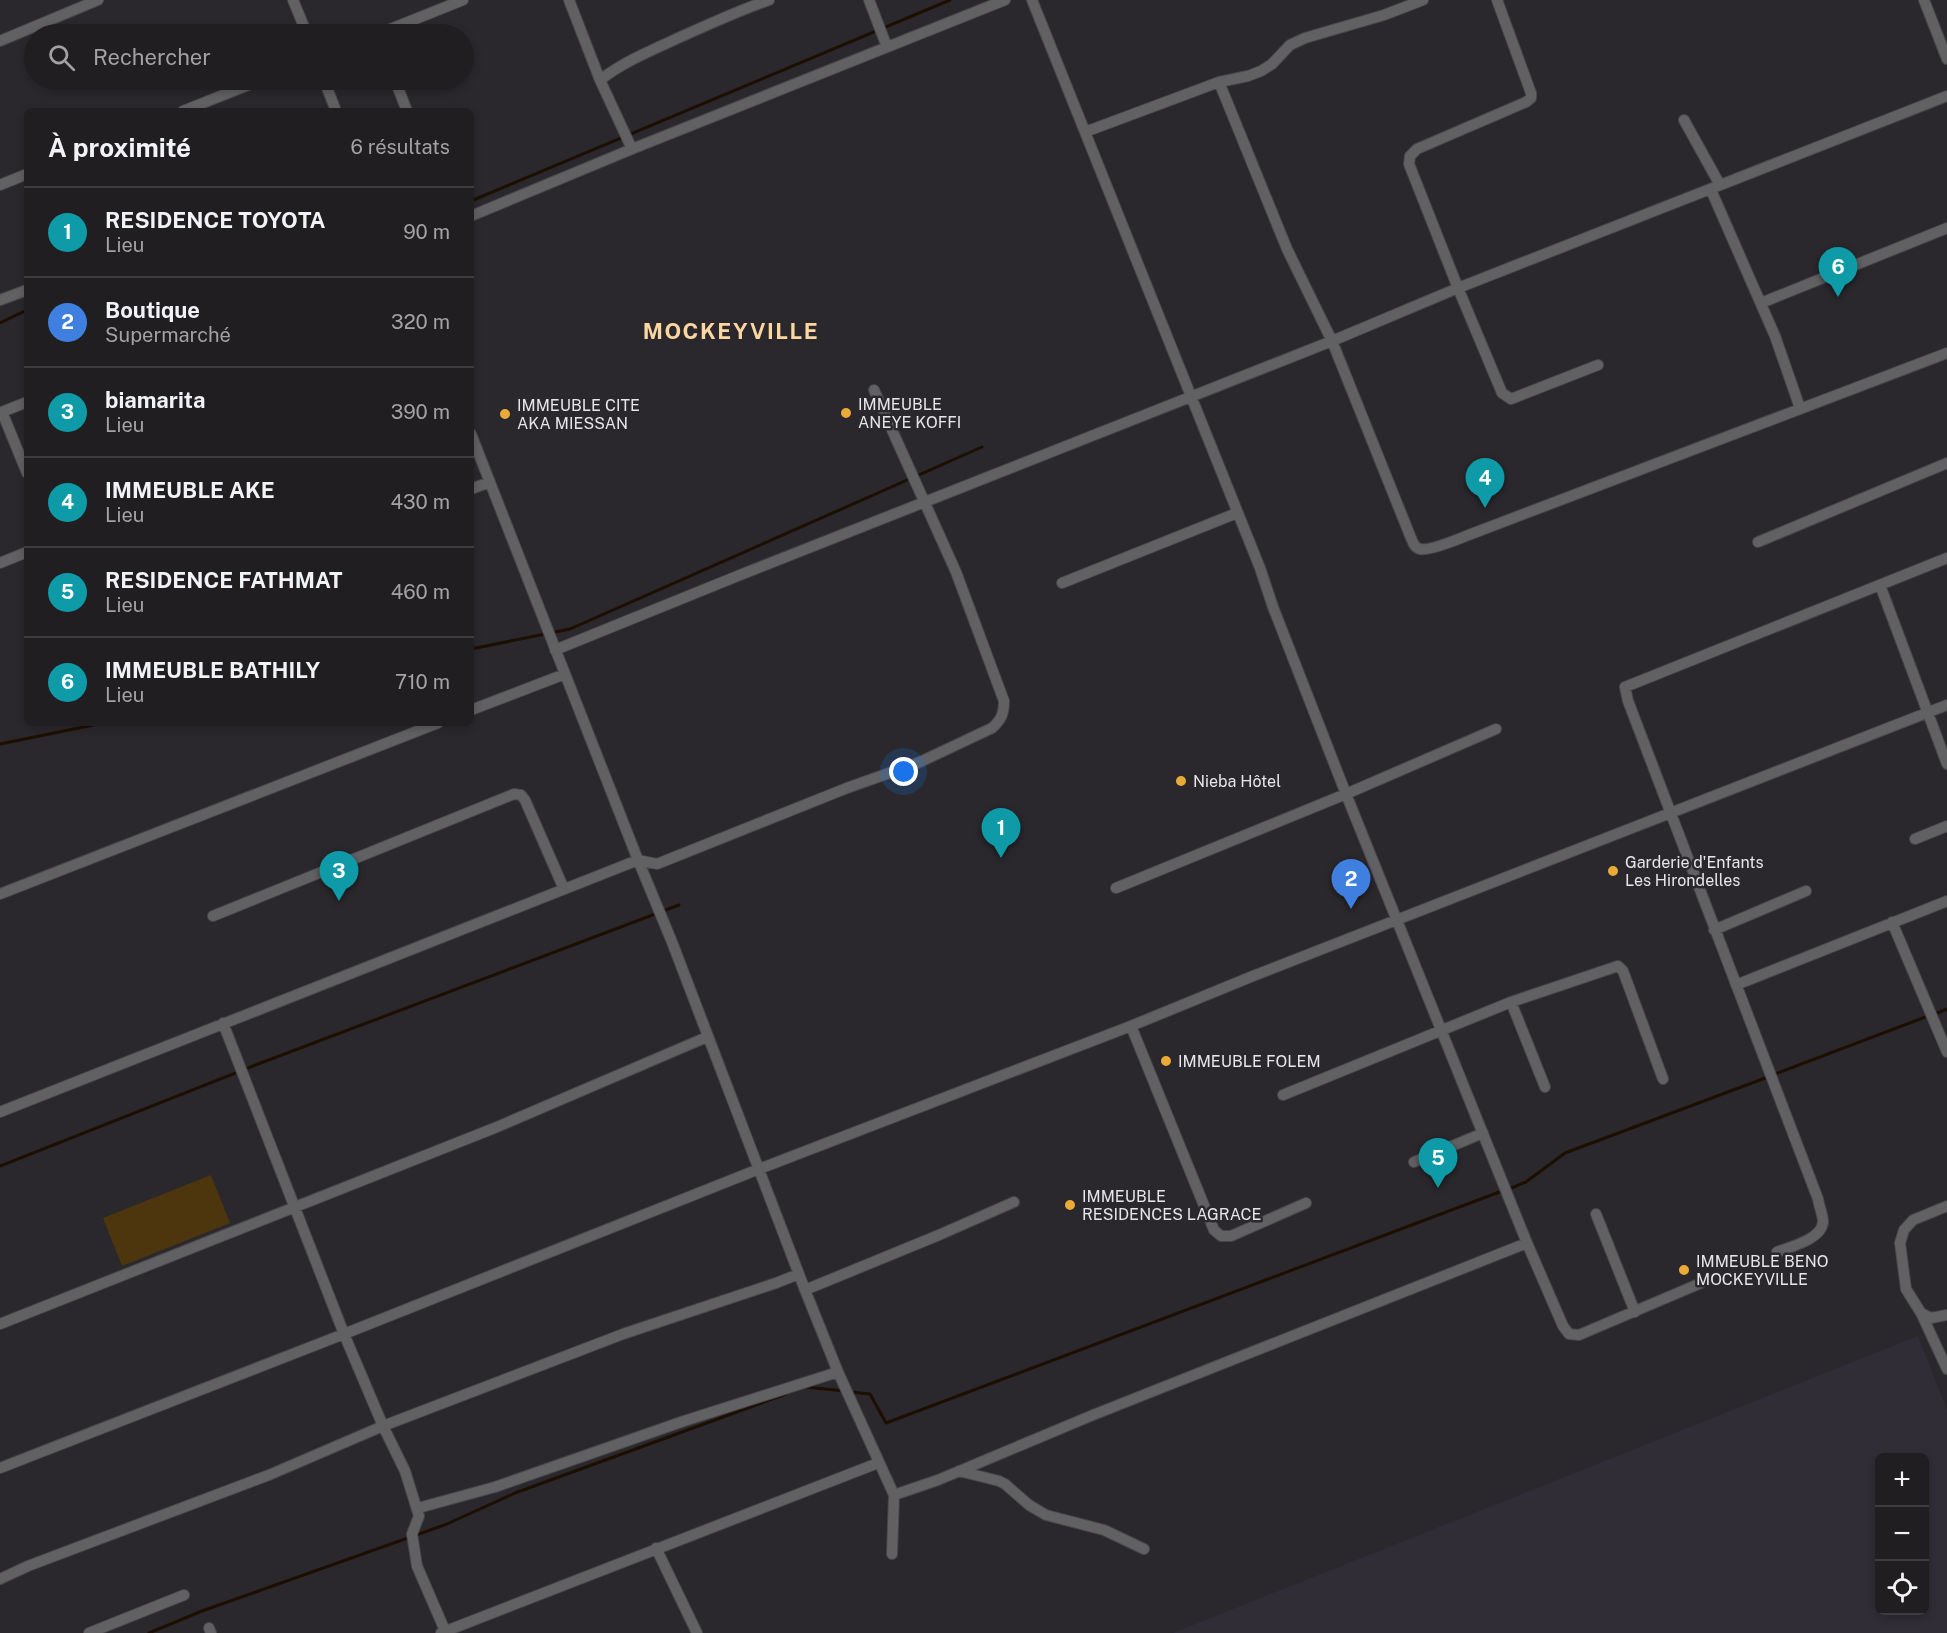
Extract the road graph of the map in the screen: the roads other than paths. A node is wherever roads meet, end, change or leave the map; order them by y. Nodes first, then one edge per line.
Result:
1 (98, 0) edge
2 (293, 0) edge
3 (463, 0) edge
4 (569, 0) edge
5 (769, 0) edge
6 (869, 0) edge
7 (1005, 0) edge
8 (1032, 0) edge
9 (1423, 0) edge
10 (1497, 0) edge
11 (1924, 0) edge
12 (37, 24) edge
13 (303, 24) edge
14 (402, 24) edge
15 (24, 29) edge
16 (1, 38) edge
17 (888, 47) junction
18 (1947, 58) edge
19 (600, 80) junction
20 (1220, 82) junction
21 (236, 90) edge
22 (328, 90) edge
23 (399, 90) edge
24 (1947, 96) edge
25 (191, 108) edge
26 (335, 108) edge
27 (406, 108) edge
28 (1684, 120) dead end
29 (1085, 132) junction
30 (632, 149) junction
31 (24, 175) edge
32 (0, 185) edge
33 (1716, 188) junction
34 (474, 215) edge
35 (1947, 228) edge
36 (1458, 288) junction
37 (24, 291) edge
38 (0, 300) edge
39 (1761, 303) junction
40 (1332, 341) junction
41 (1947, 353) edge
42 (1598, 365) dead end
43 (874, 390) dead end
44 (1190, 396) junction
45 (24, 403) edge
46 (1800, 408) junction
47 (1, 412) edge
48 (474, 442) edge
49 (1947, 463) edge
50 (24, 466) edge
51 (490, 482) junction
52 (474, 488) edge
53 (926, 502) junction
54 (1237, 513) junction
55 (1758, 542) dead end
56 (24, 553) edge
57 (1947, 558) edge
58 (0, 563) edge
59 (1062, 583) dead end
60 (1881, 585) junction
61 (555, 650) junction
62 (565, 674) junction
63 (1947, 705) edge
64 (474, 710) edge
65 (1928, 713) junction
66 (430, 726) edge
67 (1496, 729) dead end
68 (1947, 764) edge
69 (1346, 794) junction
70 (1671, 813) junction
71 (1947, 826) edge
72 (1915, 839) dead end
73 (638, 860) junction
74 (1116, 888) dead end
75 (564, 889) junction
76 (1806, 891) dead end
77 (0, 894) edge
78 (1947, 901) edge
79 (213, 916) dead end
80 (1397, 920) junction
81 (1892, 922) junction
82 (1714, 930) junction
83 (1737, 985) junction
84 (1511, 1002) junction
85 (223, 1023) junction
86 (1131, 1026) junction
87 (1441, 1031) junction
88 (707, 1037) junction
89 (1947, 1052) edge
90 (1663, 1079) dead end
91 (1545, 1087) dead end
92 (1283, 1095) dead end
93 (0, 1112) edge
94 (1483, 1133) junction
95 (1414, 1162) dead end
96 (759, 1170) junction
97 (1014, 1202) dead end
98 (1306, 1203) dead end
99 (1947, 1206) edge
100 (295, 1209) junction
101 (1596, 1214) dead end
102 (1527, 1244) junction
103 (1777, 1252) dead end
104 (799, 1274) junction
105 (1701, 1283) dead end
106 (805, 1290) junction
107 (1635, 1312) junction
108 (1921, 1313) junction
109 (1947, 1315) edge
110 (0, 1324) edge
111 (344, 1334) junction
112 (1947, 1369) edge
113 (838, 1372) junction
114 (383, 1426) junction
115 (878, 1463) junction
116 (0, 1468) edge
117 (959, 1472) junction
118 (894, 1495) junction
119 (418, 1508) junction
120 (656, 1548) junction
121 (1144, 1549) dead end
122 (892, 1554) dead end
123 (0, 1579) edge
124 (184, 1595) dead end
125 (444, 1632) edge
126 (89, 1633) edge
127 (697, 1633) edge

1 - 12 street
2 - 13 street
3 - 14 street
4 - 19 street
5 - 19 street
6 - 17 street
7 - 17 street
8 - 29 street
9 - 20 street
10 - 36 street
11 - 18 street
15 - 16 street
17 - 30 street
19 - 30 street
20 - 29 street
20 - 40 street
21 - 25 street
22 - 26 street
23 - 27 street
24 - 33 street
28 - 33 street
29 - 44 street
30 - 34 street
31 - 32 street
33 - 36 street
33 - 39 street
35 - 39 street
36 - 40 street
36 - 42 street
37 - 38 street
39 - 46 street
40 - 44 street
40 - 46 street
41 - 46 street
43 - 53 street
44 - 53 street
44 - 54 street
45 - 47 street
47 - 50 street
48 - 51 street
49 - 55 street
51 - 52 street
51 - 61 street
53 - 61 street
53 - 73 street
54 - 59 street
54 - 69 street
56 - 58 street
57 - 60 street
60 - 65 street
60 - 70 street
61 - 62 street
62 - 64 street
62 - 73 street
63 - 65 street
65 - 68 street
65 - 70 street
66 - 77 street
67 - 69 street
69 - 74 street
69 - 80 street
70 - 80 street
70 - 82 street
71 - 72 street
73 - 75 street
73 - 88 street
75 - 79 street
75 - 85 street
76 - 82 street
78 - 81 street
80 - 86 street
80 - 87 street
81 - 83 street
81 - 89 street
82 - 83 street
83 - 103 street
84 - 87 street
84 - 90 street
84 - 91 street
85 - 93 street
85 - 100 street
86 - 96 street
86 - 98 street
87 - 92 street
87 - 94 street
88 - 96 street
88 - 100 street
94 - 95 street
94 - 102 street
96 - 104 street
96 - 111 street
97 - 106 street
99 - 108 street
100 - 110 street
100 - 111 street
101 - 107 street
102 - 107 street
102 - 117 street
104 - 106 street
104 - 114 street
105 - 107 street
106 - 113 street
108 - 109 street
108 - 112 street
111 - 114 street
111 - 116 street
113 - 115 street
113 - 119 street
114 - 119 street
114 - 123 street
115 - 118 street
115 - 120 street
117 - 118 street
117 - 121 street
118 - 122 street
119 - 125 street
120 - 125 street
120 - 127 street
124 - 126 street

